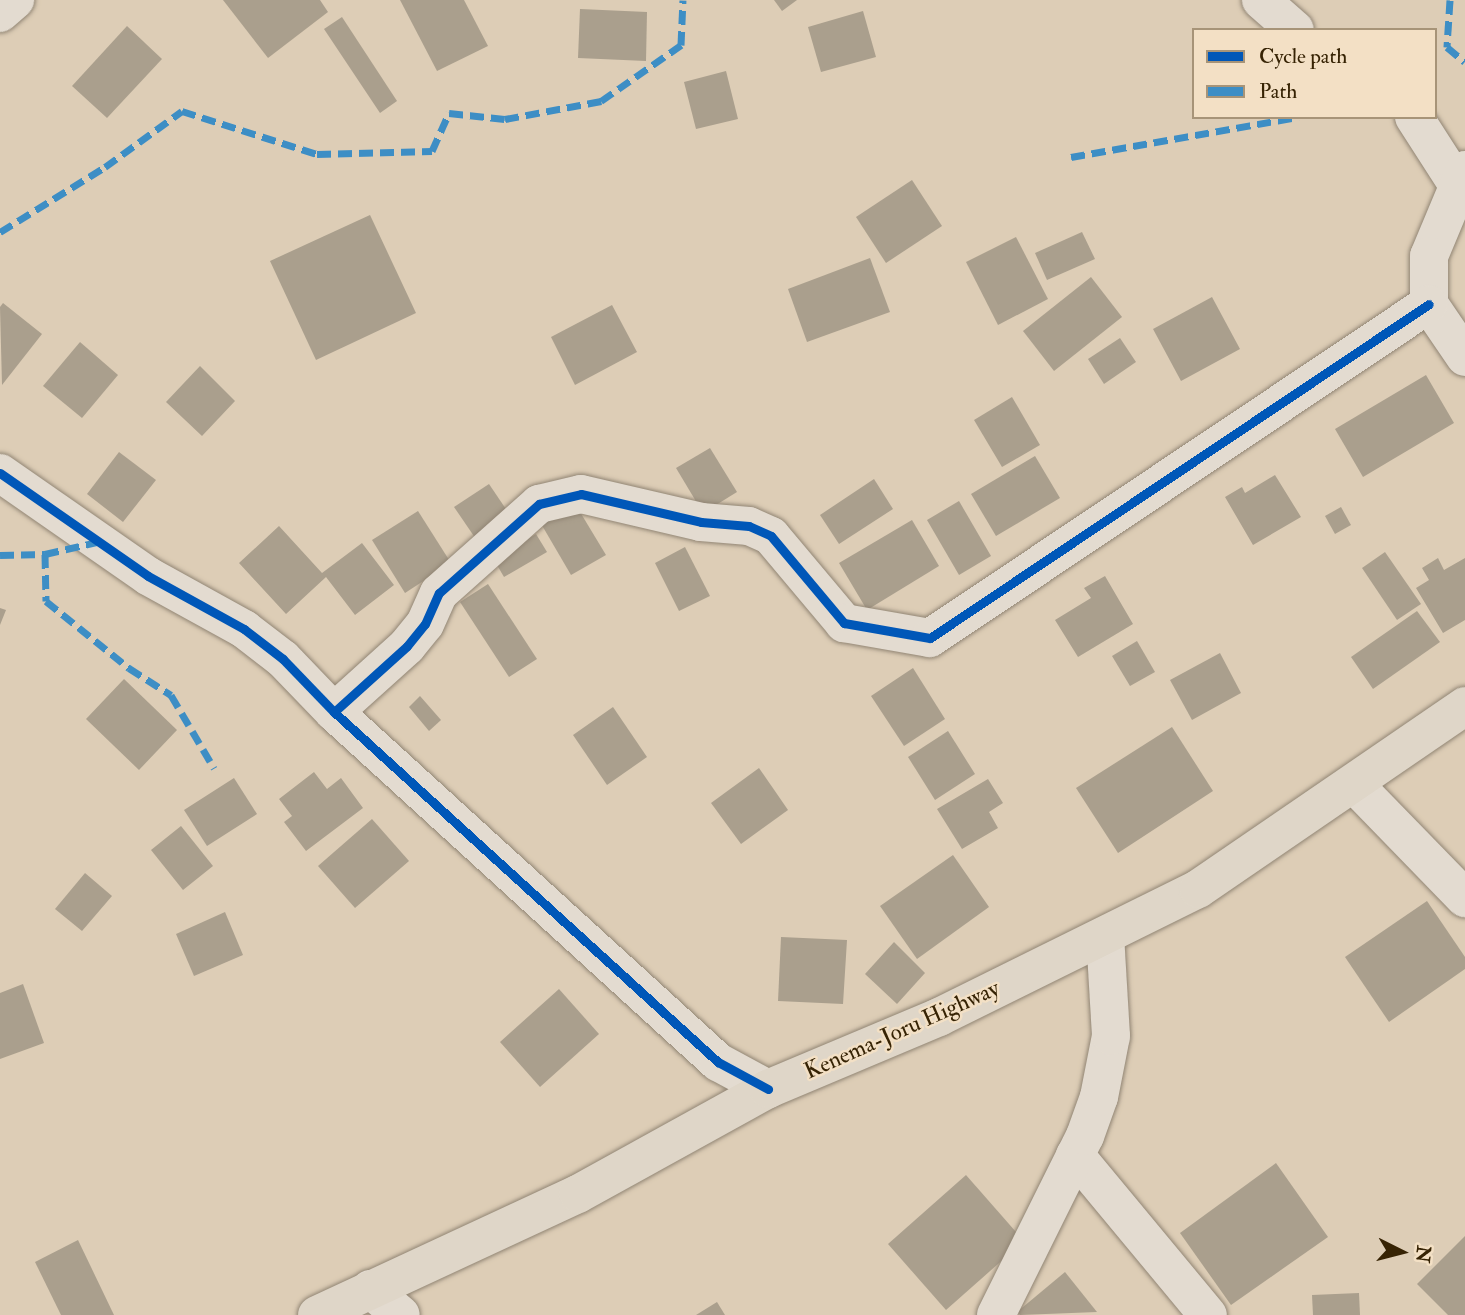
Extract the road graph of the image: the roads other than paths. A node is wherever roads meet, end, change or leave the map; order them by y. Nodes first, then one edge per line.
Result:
1 (15, 0) edge
2 (1261, 0) edge
3 (0, 13) edge
4 (1293, 28) edge
5 (1416, 119) edge
6 (1462, 180) edge
7 (1429, 304) junction
8 (1465, 357) edge
9 (0, 473) edge
10 (1465, 706) edge
11 (334, 712) junction
12 (1354, 785) junction
13 (1465, 898) edge
14 (1105, 936) junction
15 (768, 1089) junction
16 (1075, 1156) junction
17 (370, 1289) junction
18 (317, 1315) edge
19 (401, 1315) edge
20 (996, 1315) edge
21 (1208, 1315) edge

1 - 3 street
2 - 4 street
5 - 6 street
6 - 7 street
7 - 8 street
7 - 11 street
9 - 11 street
10 - 12 highway, Kenema-Joru Highway
11 - 15 street
12 - 13 street
12 - 14 highway, Kenema-Joru Highway
14 - 15 highway, Kenema-Joru Highway
14 - 16 street
15 - 17 highway, Kenema-Joru Highway
16 - 20 street
16 - 21 street
17 - 18 highway, Kenema-Joru Highway
17 - 19 street

